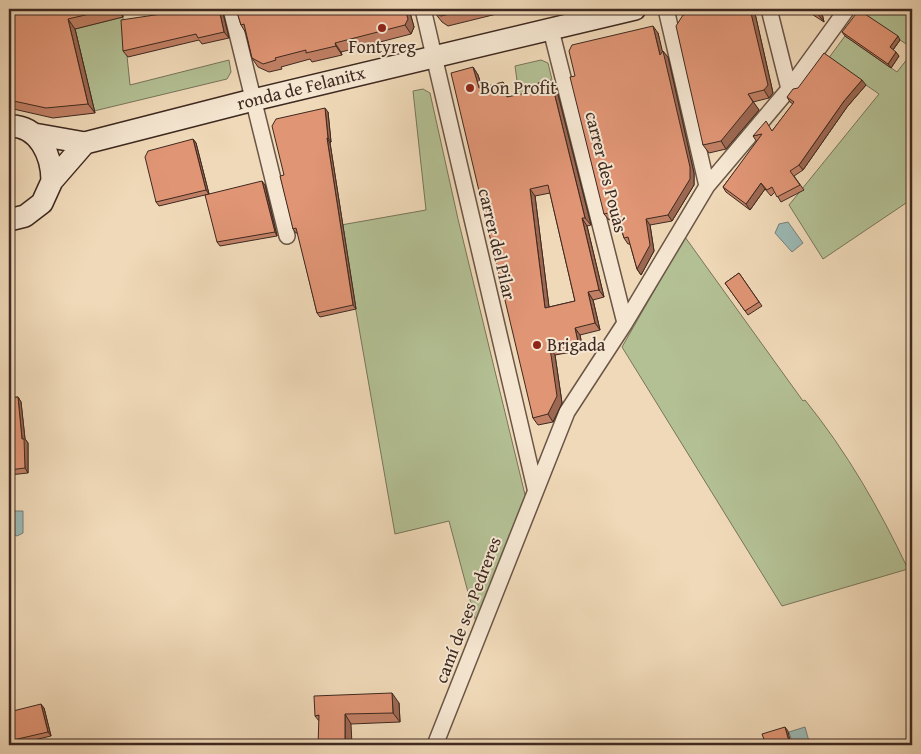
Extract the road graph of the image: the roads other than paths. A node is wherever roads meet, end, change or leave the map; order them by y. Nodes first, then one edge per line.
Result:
1 (231, 9) edge
2 (423, 9) edge
3 (635, 9) edge
4 (666, 9) edge
5 (769, 9) edge
6 (847, 9) edge
7 (551, 30) junction
8 (434, 56) junction
9 (789, 89) junction
10 (253, 100) junction
11 (9, 126) edge
12 (34, 134) junction
13 (85, 143) junction
14 (52, 181) junction
15 (707, 186) junction
16 (9, 220) edge
17 (287, 236) dead end
18 (625, 323) junction
19 (535, 488) junction
20 (435, 745) edge

1 - 10 street
2 - 8 street, carrer del Pilar
3 - 7 main road, ronda de Felanitx
4 - 15 street
5 - 9 street
6 - 9 street, camí de ses Pedreres
7 - 8 main road, ronda de Felanitx
7 - 18 street, carrer des Pouàs
8 - 10 main road, ronda de Felanitx
8 - 19 street, carrer del Pilar
9 - 15 street, camí de ses Pedreres
10 - 13 main road, ronda de Felanitx
10 - 17 street
11 - 12 main road
12 - 13 main road
12 - 14 main road
13 - 14 main road
14 - 16 main road
15 - 18 street, camí de ses Pedreres
18 - 19 street, camí de ses Pedreres
19 - 20 street, camí de ses Pedreres

